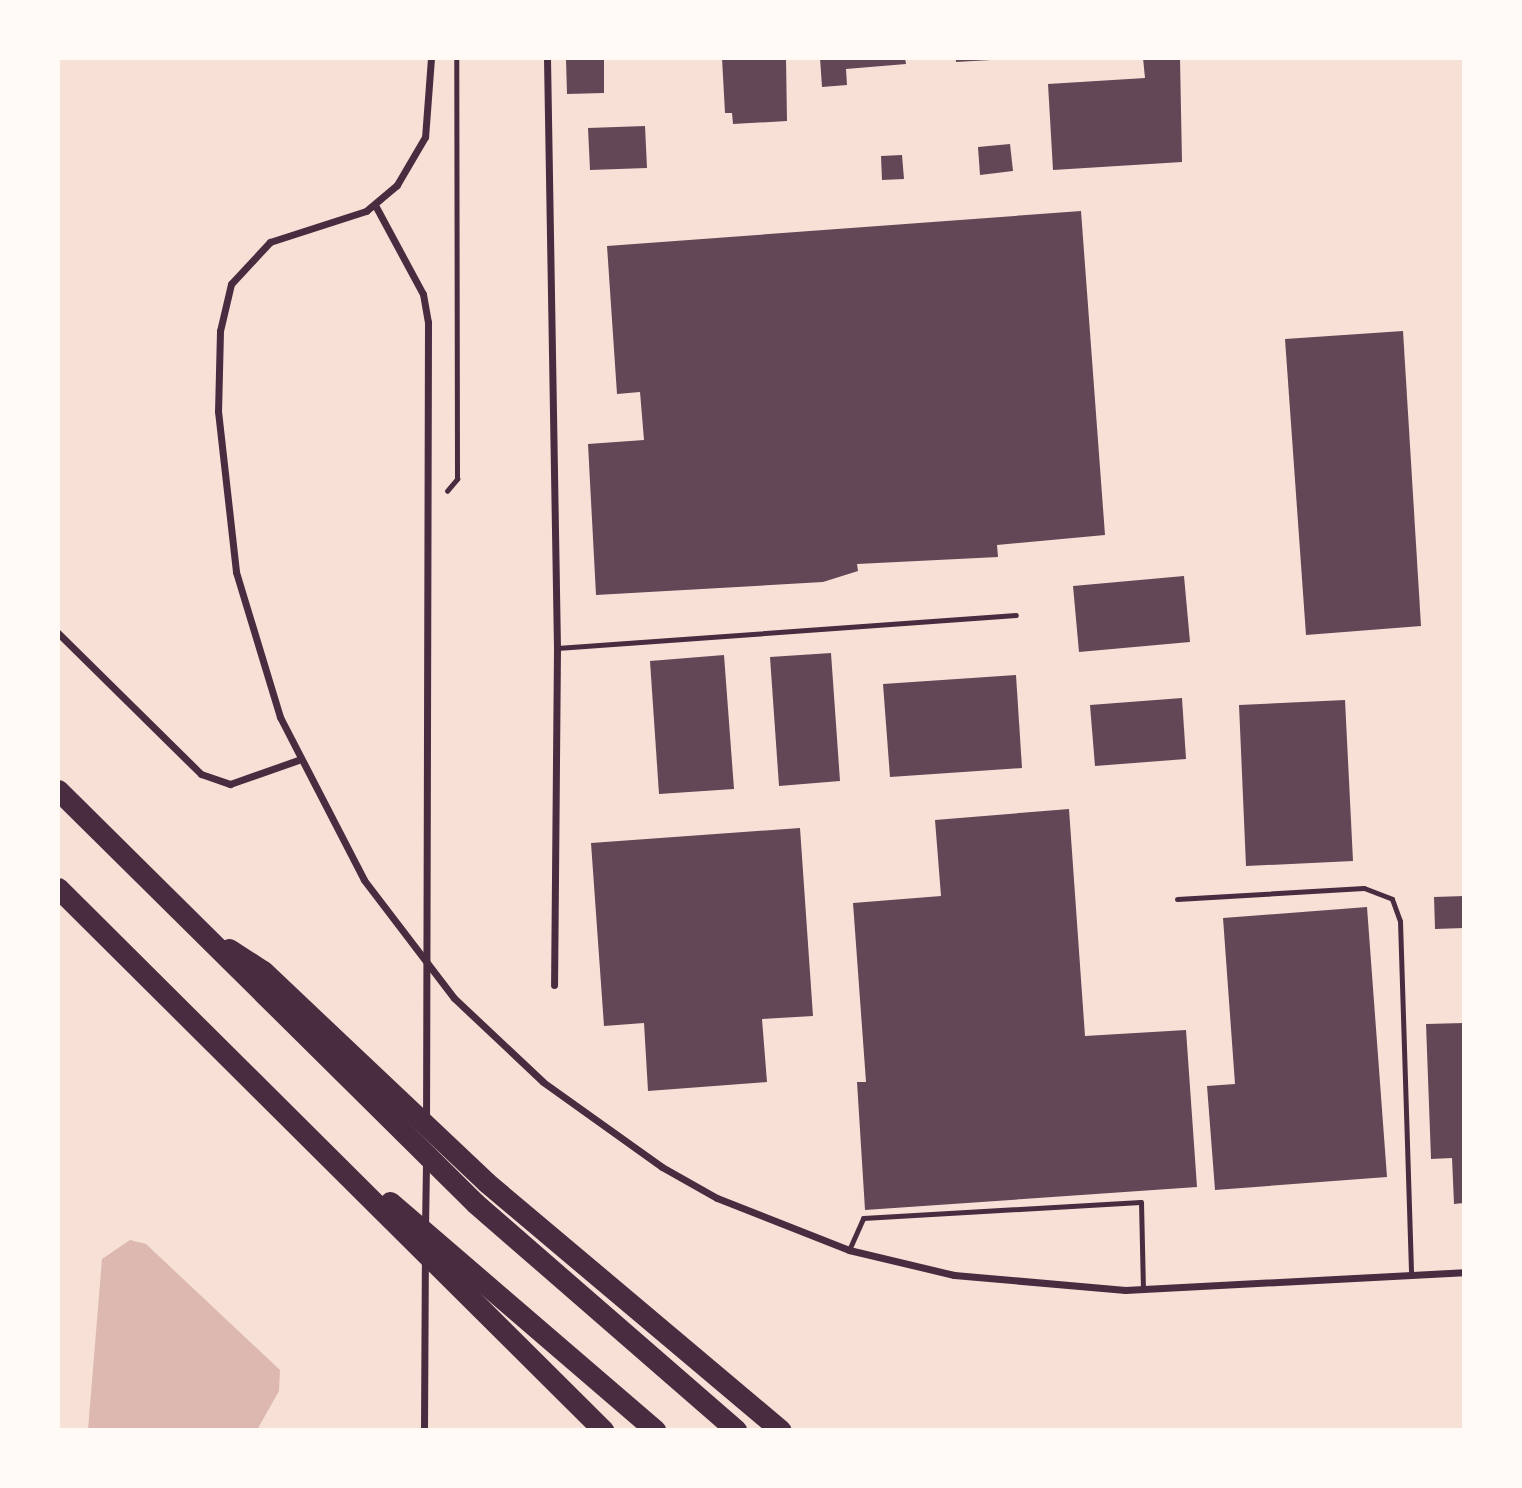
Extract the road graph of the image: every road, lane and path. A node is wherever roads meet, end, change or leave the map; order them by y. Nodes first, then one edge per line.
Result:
1 (430, 58) edge
2 (456, 58) edge
3 (547, 58) edge
4 (375, 205) junction
5 (428, 512) junction
6 (1016, 615) dead end
7 (58, 633) edge
8 (556, 648) junction
9 (298, 760) junction
10 (58, 790) edge
11 (58, 888) edge
12 (1177, 899) dead end
13 (188, 922) junction
14 (554, 985) dead end
15 (283, 1109) junction
16 (849, 1250) junction
17 (1464, 1272) edge
18 (1411, 1276) junction
19 (1143, 1290) junction
20 (424, 1430) edge
21 (603, 1430) edge
22 (655, 1430) edge
23 (736, 1430) edge
24 (781, 1430) edge

1 - 4 street
2 - 5 path
3 - 8 street
4 - 5 street
4 - 9 street
5 - 20 street
6 - 8 lane
7 - 9 street
8 - 14 street
9 - 16 street
10 - 13 highway
11 - 15 highway
12 - 18 lane
13 - 23 highway
13 - 24 highway
15 - 21 highway
15 - 22 highway
16 - 19 street
16 - 19 lane
17 - 18 street
18 - 19 street

